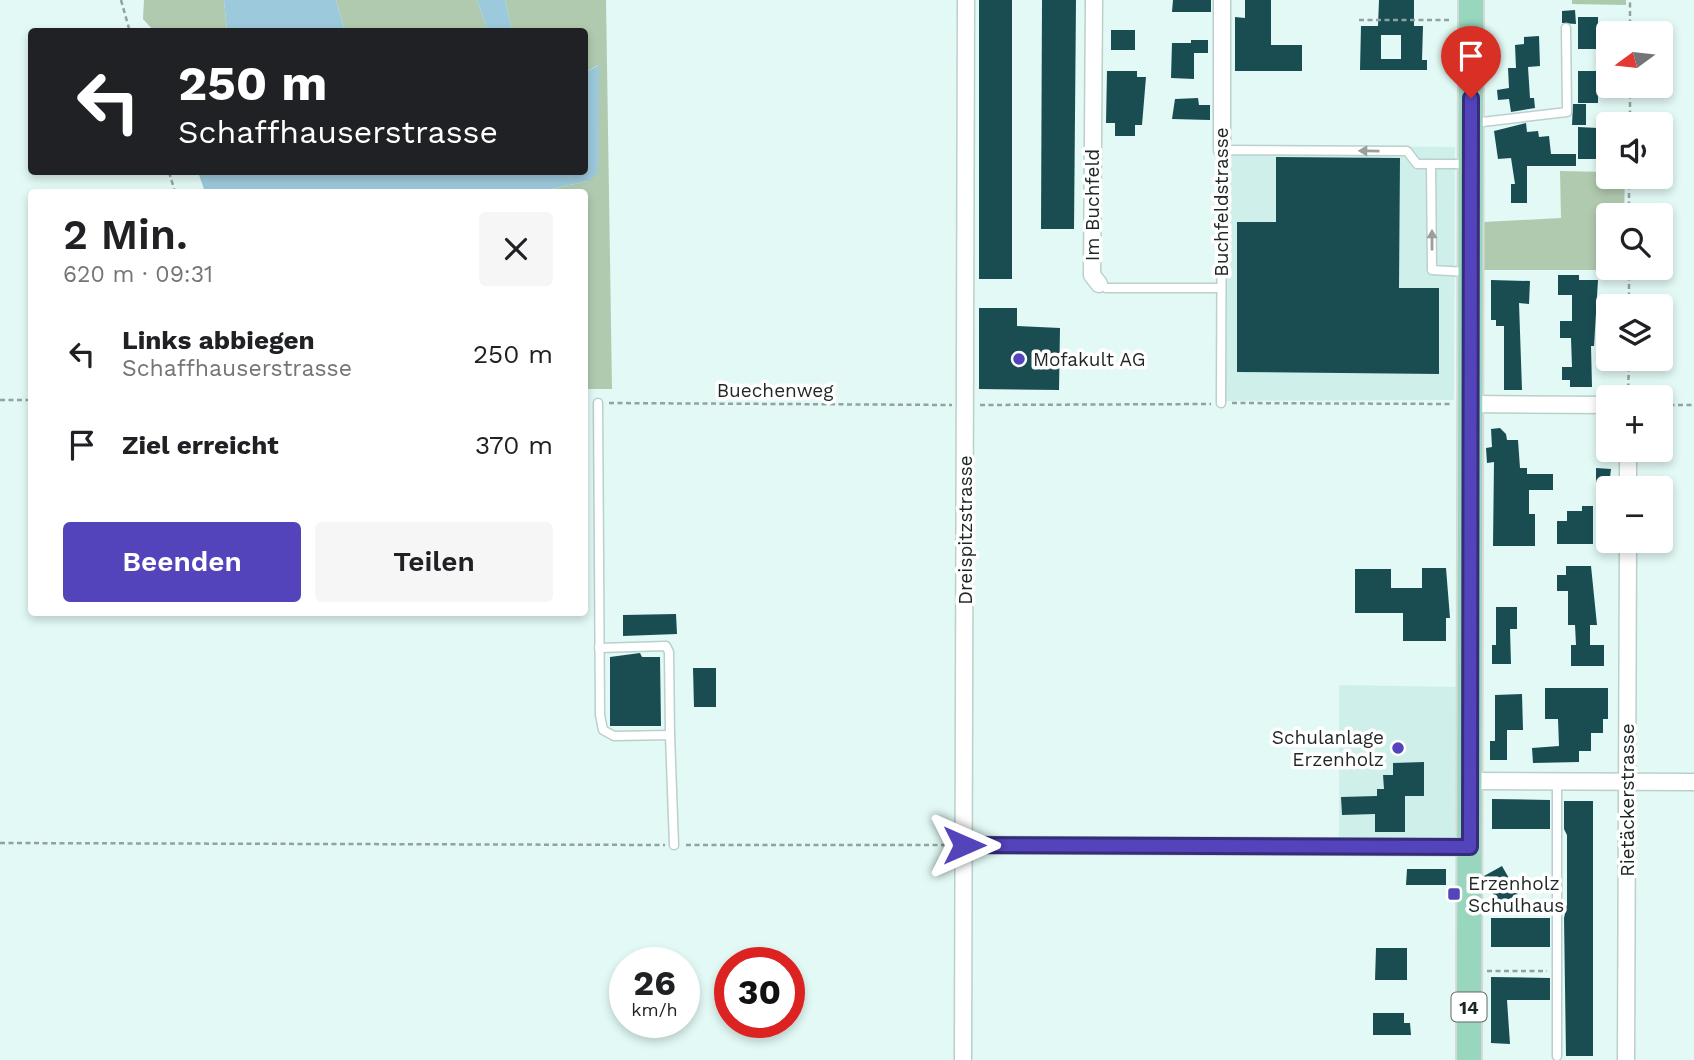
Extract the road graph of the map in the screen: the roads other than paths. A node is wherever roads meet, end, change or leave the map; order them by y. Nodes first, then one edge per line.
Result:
1 (966, 0) edge
2 (1094, 0) edge
3 (1222, 0) edge
4 (1471, 0) edge
5 (1566, 28) dead end
6 (1471, 124) junction
7 (1222, 150) junction
8 (1431, 164) junction
9 (1471, 164) junction
10 (1470, 272) junction
11 (1099, 284) joint
12 (1221, 288) junction
13 (598, 403) road end
14 (1221, 404) dead end
15 (1470, 404) junction
16 (1596, 405) edge
17 (1628, 553) edge
18 (599, 648) junction
19 (670, 735) junction
20 (1470, 781) junction
21 (1557, 782) junction
22 (1626, 782) junction
23 (1694, 782) edge
24 (674, 845) road end
25 (964, 845) junction
26 (1470, 847) junction
27 (1557, 1056) dead end
28 (963, 1060) edge
29 (1469, 1060) edge
30 (1626, 1060) edge

1 - 25 street, Dreispitzstrasse
2 - 11 street, Im Buchfeld
3 - 7 street, Buchfeldstrasse
4 - 6 main road, 14
5 - 6 lane
6 - 9 main road, 14
8 -> 7 lane
7 - 12 lane, Buchfeldstrasse
8 - 9 lane
10 -> 8 lane
9 - 10 main road, 14
10 - 15 main road, 14
11 - 12 lane, Im Buchfeld
12 - 14 lane, Buchfeldstrasse
13 - 18 lane
15 - 16 street
15 - 20 main road, 14
17 - 22 street, Rietäckerstrasse
18 - 19 lane
18 - 19 lane
19 - 24 lane
20 - 21 street
20 - 26 main road, 14
21 - 22 street
21 - 27 lane
22 - 23 street
22 - 30 street, Rietäckerstrasse
25 - 26 street
25 - 28 street, Dreispitzstrasse
26 - 29 main road, 14

